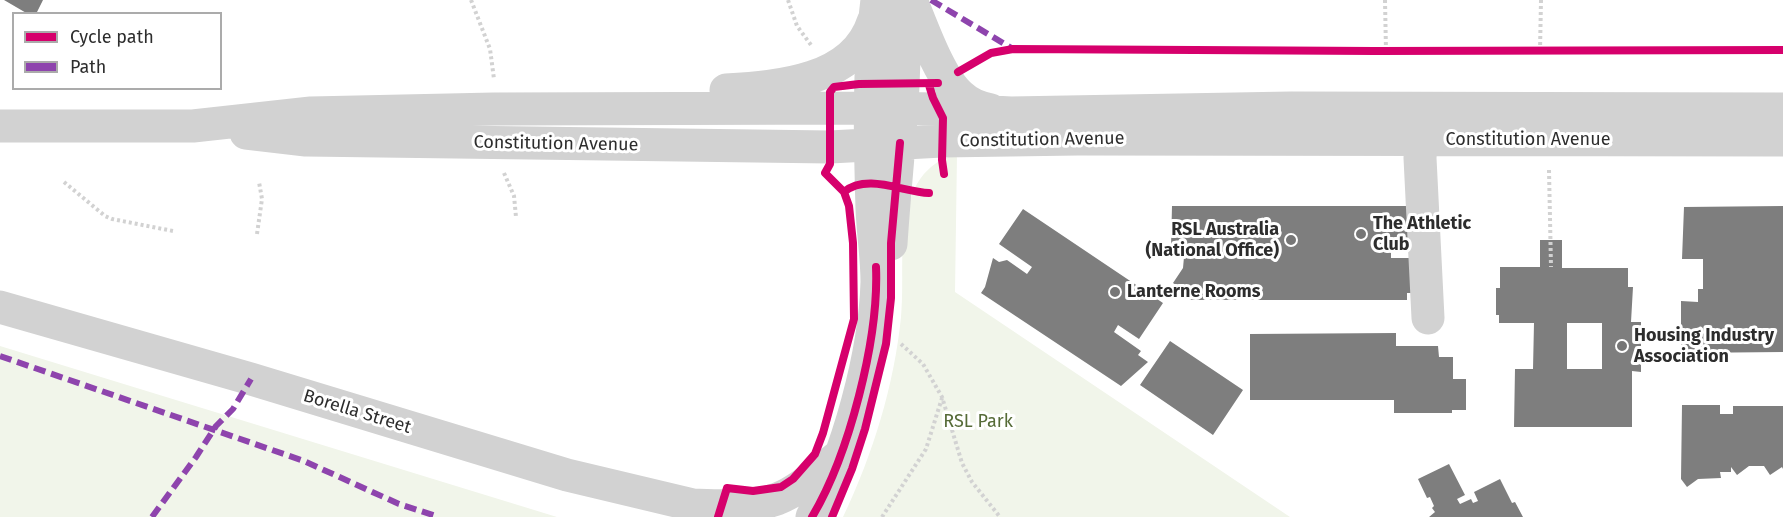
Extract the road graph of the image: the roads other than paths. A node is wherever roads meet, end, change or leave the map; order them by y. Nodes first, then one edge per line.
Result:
1 (911, 0) edge
2 (885, 3) edge
3 (1413, 108) junction
4 (634, 109) junction
5 (886, 109) junction
6 (1783, 109) edge
7 (1011, 113) junction
8 (0, 126) edge
9 (194, 126) junction
10 (1418, 140) junction
11 (1783, 140) edge
12 (885, 144) junction
13 (0, 307) edge
14 (1428, 318) dead end
15 (840, 455) junction
16 (703, 511) edge
17 (812, 517) edge
18 (832, 517) edge

1 - 7 street
2 - 4 street
2 - 5 street
3 - 6 street, Constitution Avenue
3 - 7 street, Constitution Avenue
3 - 10 street
4 - 5 street, Constitution Avenue
4 - 9 street, Constitution Avenue
5 - 7 street, Constitution Avenue
5 - 12 street
8 - 9 street, Constitution Avenue
9 - 12 street, Constitution Avenue
10 - 11 street, Constitution Avenue
10 - 12 street, Constitution Avenue
10 - 14 street
12 - 15 street
12 - 18 street
13 - 16 street, Borella Street
15 - 16 street, Borella Street
15 - 17 street

